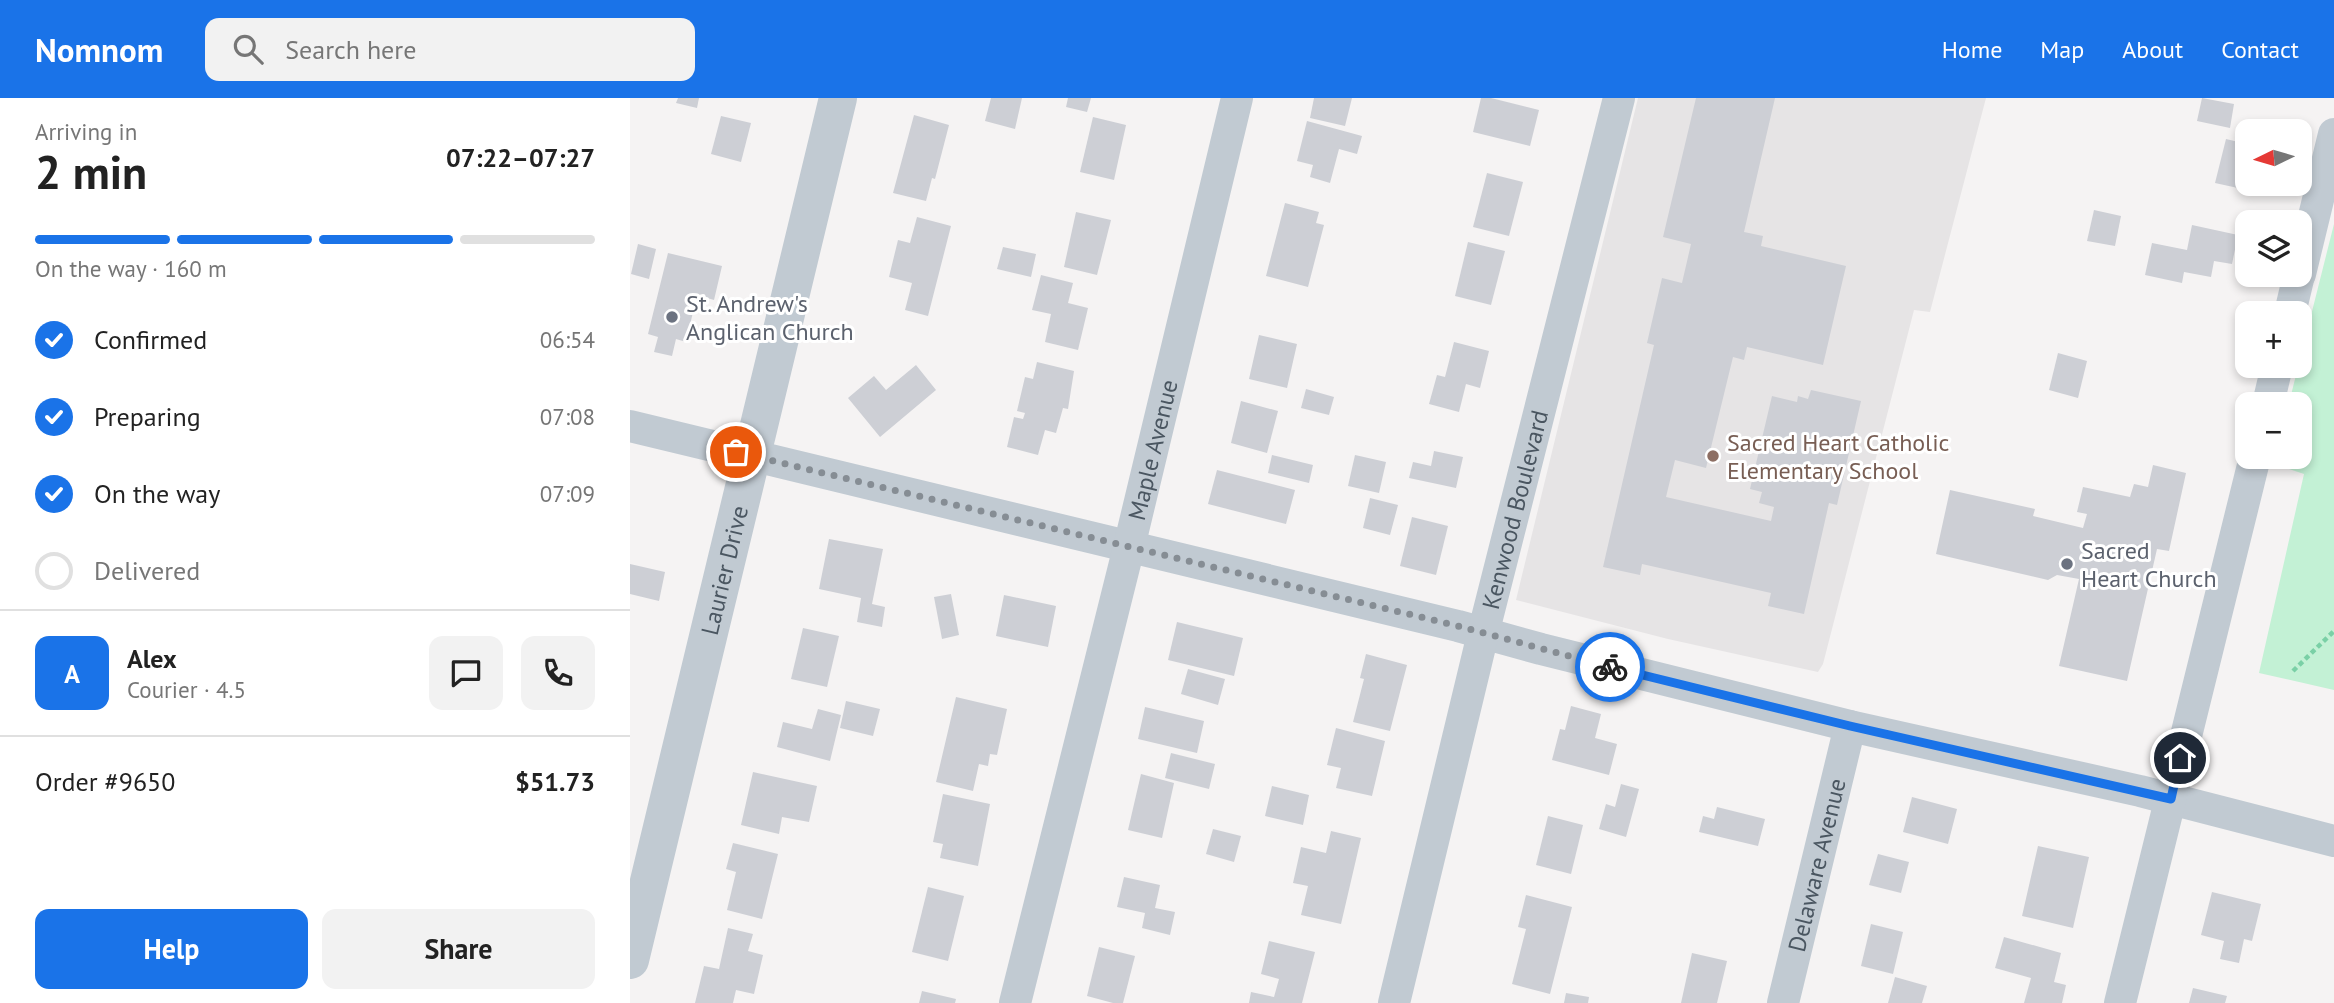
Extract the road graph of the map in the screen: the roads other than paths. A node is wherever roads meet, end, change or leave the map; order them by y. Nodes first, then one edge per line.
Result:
1 (838, 98) edge
2 (1237, 98) edge
3 (1619, 98) edge
4 (2334, 134) edge
5 (2312, 222) edge
6 (630, 426) edge
7 (752, 456) junction
8 (2252, 469) edge
9 (1129, 547) junction
10 (1483, 634) junction
11 (1850, 726) junction
12 (2171, 799) junction
13 (2334, 841) edge
14 (630, 960) edge
15 (1015, 1003) edge
16 (1394, 1003) edge
17 (1783, 1003) edge
18 (2120, 1003) edge

1 - 7 street, Laurier Drive
2 - 9 street, Maple Avenue
3 - 10 street, Kenwood Boulevard
4 - 5 street
6 - 7 street
7 - 9 street
7 - 14 street, Laurier Drive
8 - 12 street
9 - 10 street
9 - 15 street, Maple Avenue
10 - 11 street
10 - 16 street, Kenwood Boulevard
11 - 12 street
11 - 17 street, Delaware Avenue
12 - 13 street
12 - 18 street

